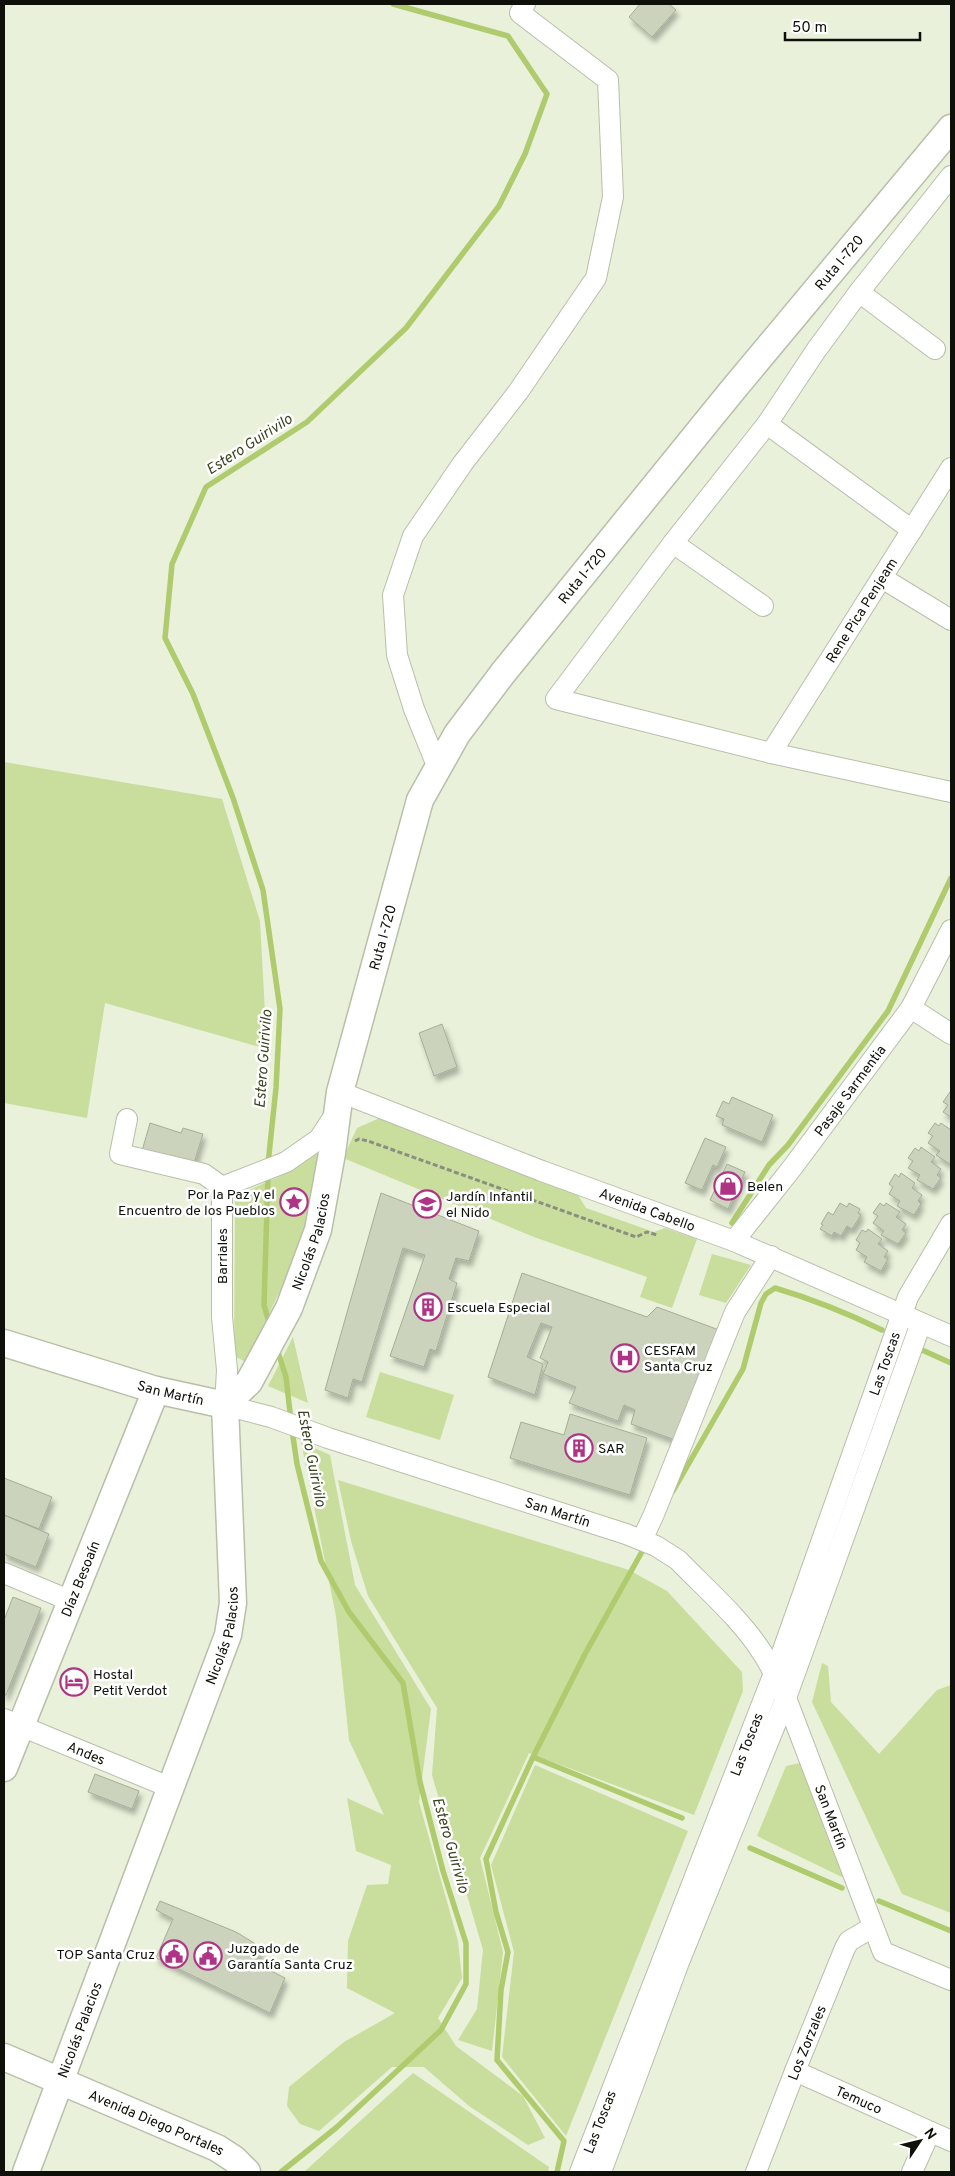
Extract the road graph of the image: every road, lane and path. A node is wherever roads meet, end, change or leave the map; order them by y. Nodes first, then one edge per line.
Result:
1 (526, 4) edge
2 (951, 128) edge
3 (951, 176) edge
4 (859, 292) junction
5 (935, 349) dead end
6 (767, 424) junction
7 (951, 468) edge
8 (912, 530) junction
9 (673, 543) junction
10 (882, 578) junction
11 (763, 606) dead end
12 (951, 620) edge
13 (771, 753) junction
14 (438, 768) junction
15 (951, 792) edge
16 (951, 930) edge
17 (911, 1008) junction
18 (951, 1034) edge
19 (338, 1103) junction
20 (128, 1119) dead end
21 (332, 1153) junction
22 (222, 1187) junction
23 (951, 1224) edge
24 (666, 1238) dead end
25 (734, 1241) junction
26 (771, 1256) junction
27 (901, 1313) junction
28 (921, 1323) junction
29 (951, 1336) edge
30 (4, 1343) edge
31 (156, 1390) junction
32 (225, 1405) junction
33 (642, 1540) junction
34 (4, 1573) edge
35 (72, 1601) junction
36 (774, 1673) junction
37 (786, 1698) junction
38 (13, 1723) edge
39 (4, 1768) edge
40 (169, 1787) junction
41 (873, 1927) junction
42 (951, 1980) edge
43 (4, 2057) edge
44 (795, 2071) junction
45 (61, 2082) junction
46 (930, 2132) junction
47 (951, 2141) edge
48 (26, 2172) edge
49 (247, 2172) edge
50 (580, 2172) edge
51 (601, 2172) edge
52 (756, 2172) edge
53 (912, 2172) edge

1 - 14 street
2 - 14 main road, Ruta I-720
3 - 4 street
4 - 5 street
4 - 6 street
6 - 8 street
6 - 9 street
7 - 8 street, Rene Pica Penjeam
8 - 10 street, Rene Pica Penjeam
9 - 11 street
9 - 13 street
10 - 12 street
10 - 13 street, Rene Pica Penjeam
13 - 15 street
14 - 19 main road, Ruta I-720
16 - 17 street, Pasaje Sarmentia
17 - 18 street
17 - 25 street, Pasaje Sarmentia
19 - 21 main road, Nicolás Palacios
19 - 22 street
19 - 25 street, Avenida Cabello
20 - 22 street
21 - 24 path
21 - 32 main road, Nicolás Palacios
22 - 32 street, Barriales
23 - 27 street, Las Toscas
25 - 26 street, Avenida Cabello
26 - 27 street, Avenida Cabello
26 - 33 street
27 - 28 street, Avenida Cabello
27 - 36 street, Las Toscas
28 - 29 street, Avenida Cabello
28 - 37 street, Las Toscas
30 - 31 main road, San Martín
31 - 32 main road, San Martín
31 - 35 main road, Díaz Besoaín
32 - 33 street, San Martín
32 - 40 main road, Nicolás Palacios
33 - 36 street, San Martín
34 - 35 street
35 - 38 main road, Díaz Besoaín
36 - 37 street, San Martín
36 - 50 street, Las Toscas
37 - 41 street, San Martín
37 - 51 street, Las Toscas
38 - 39 main road, Díaz Besoaín
38 - 40 street, Andes
40 - 45 main road, Nicolás Palacios
41 - 42 street, San Martín
41 - 44 street, Los Zorzales
43 - 45 main road, Avenida Diego Portales
44 - 46 street, Temuco
44 - 52 street, Los Zorzales
45 - 48 main road, Nicolás Palacios
45 - 49 main road, Avenida Diego Portales
46 - 47 street, Temuco
46 - 53 street

